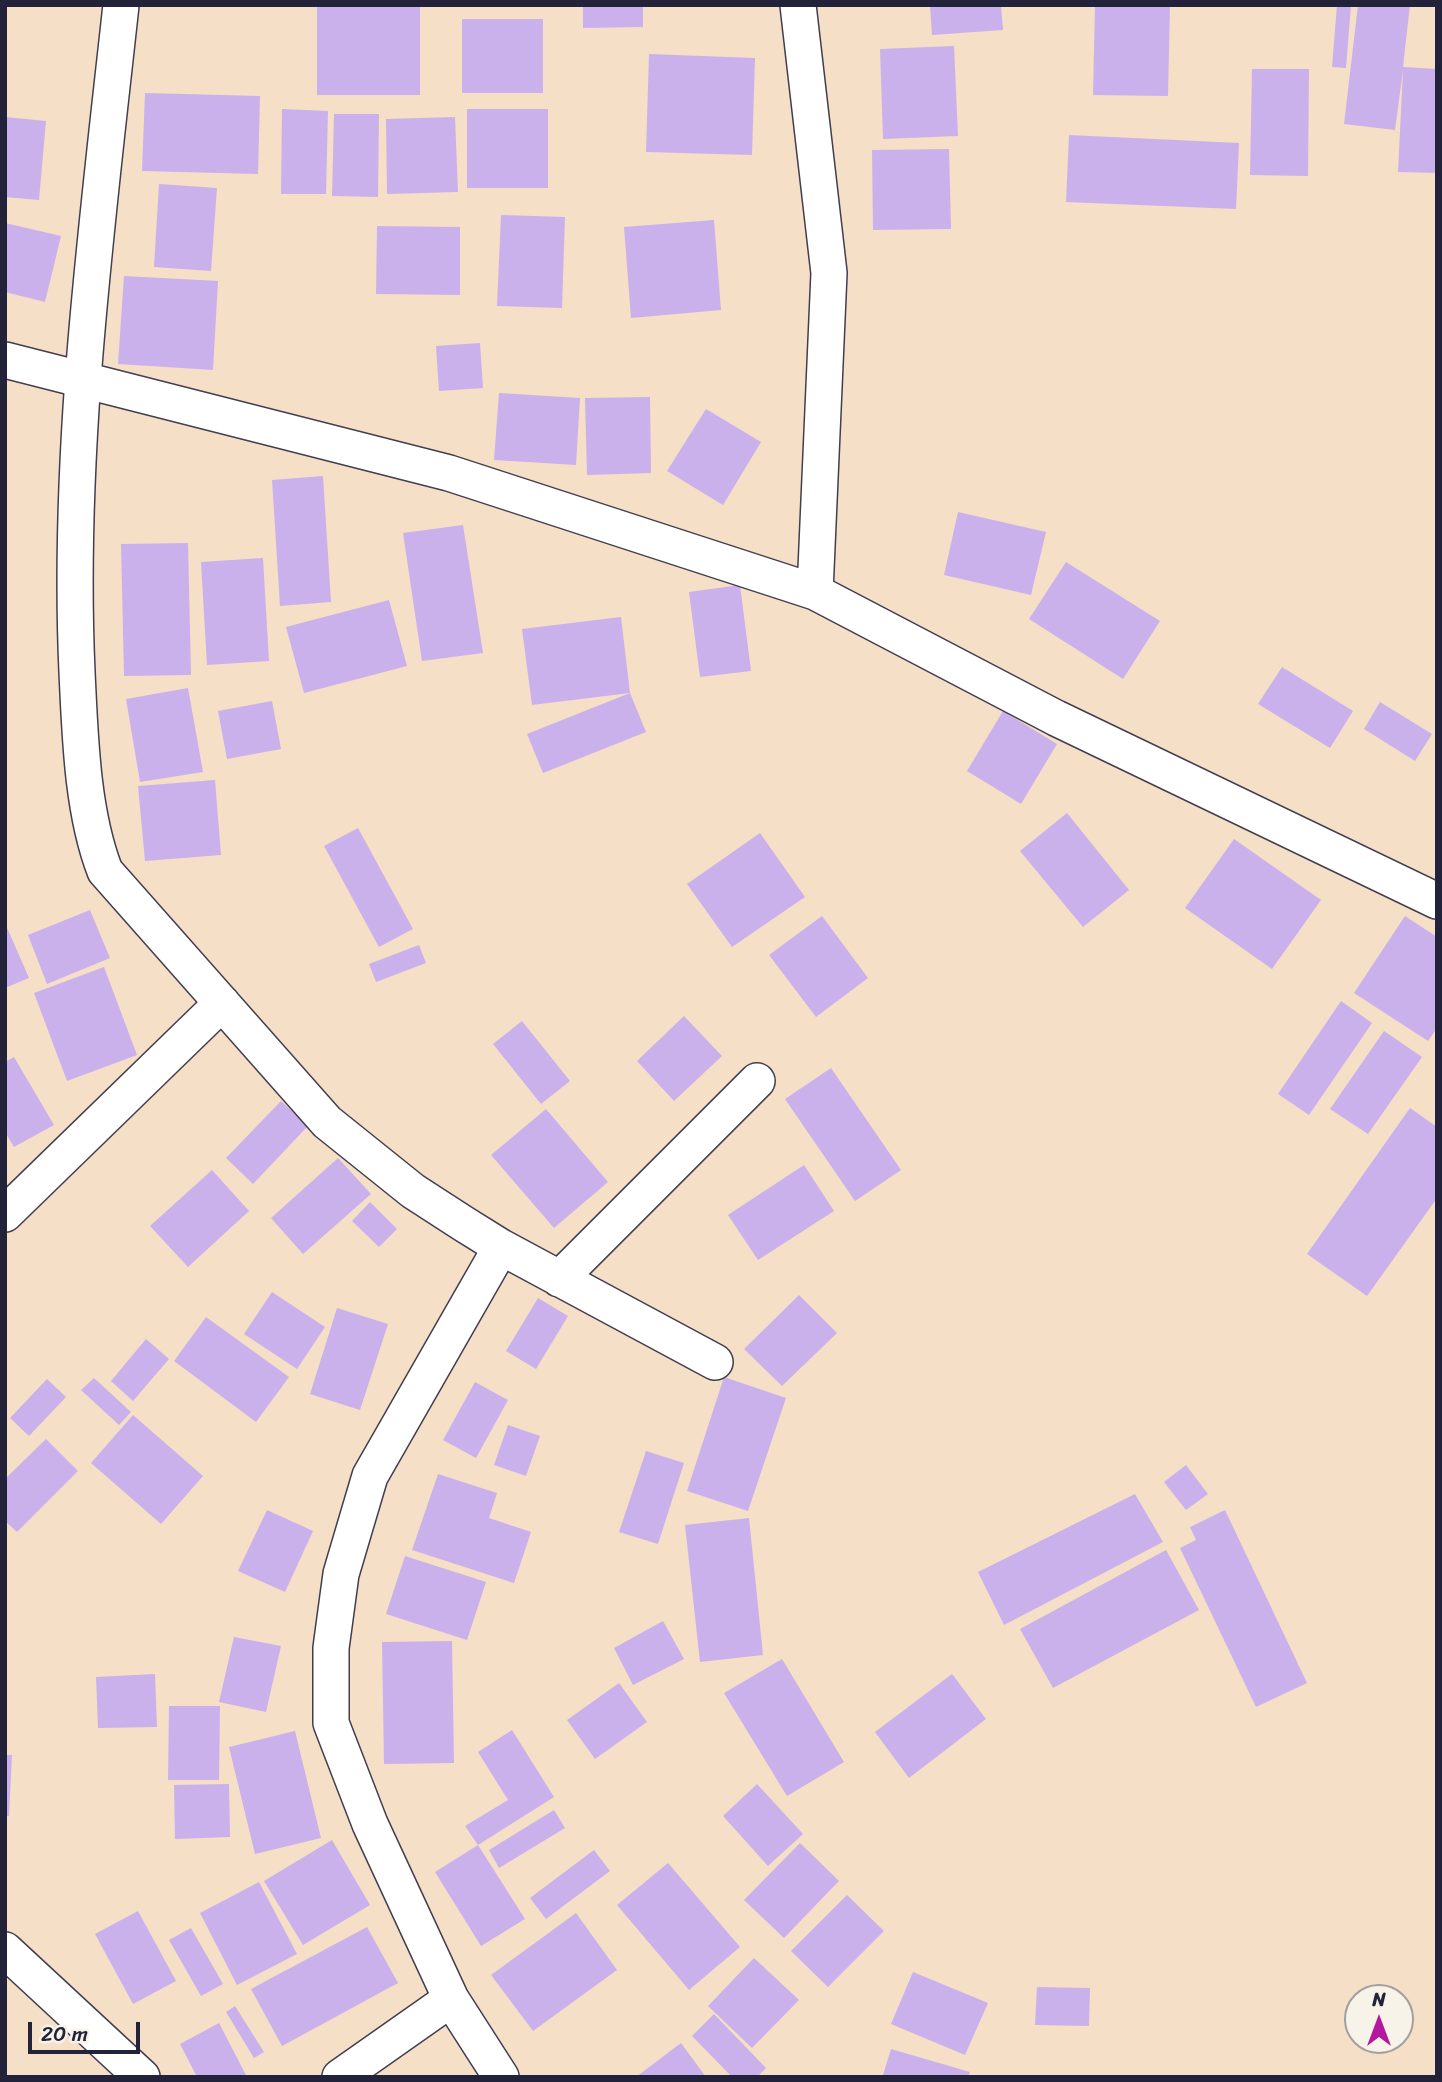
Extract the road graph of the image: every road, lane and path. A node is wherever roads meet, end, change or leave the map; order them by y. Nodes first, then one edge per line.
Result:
1 (121, 5) edge
2 (798, 5) edge
3 (5, 360) edge
4 (82, 382) junction
5 (815, 592) junction
6 (1437, 901) edge
7 (222, 1003) junction
8 (757, 1082) dead end
9 (5, 1214) edge
10 (501, 1247) junction
11 (559, 1279) junction
12 (715, 1362) dead end
13 (5, 1950) edge
14 (450, 1999) junction
15 (142, 2077) edge
16 (340, 2077) edge
17 (502, 2077) edge

1 - 4 street
2 - 5 street
3 - 4 street
4 - 5 street
4 - 7 street
5 - 6 street
7 - 9 street
7 - 10 street
8 - 11 street
10 - 11 street
10 - 14 street
11 - 12 street
13 - 15 street
14 - 16 street
14 - 17 street

